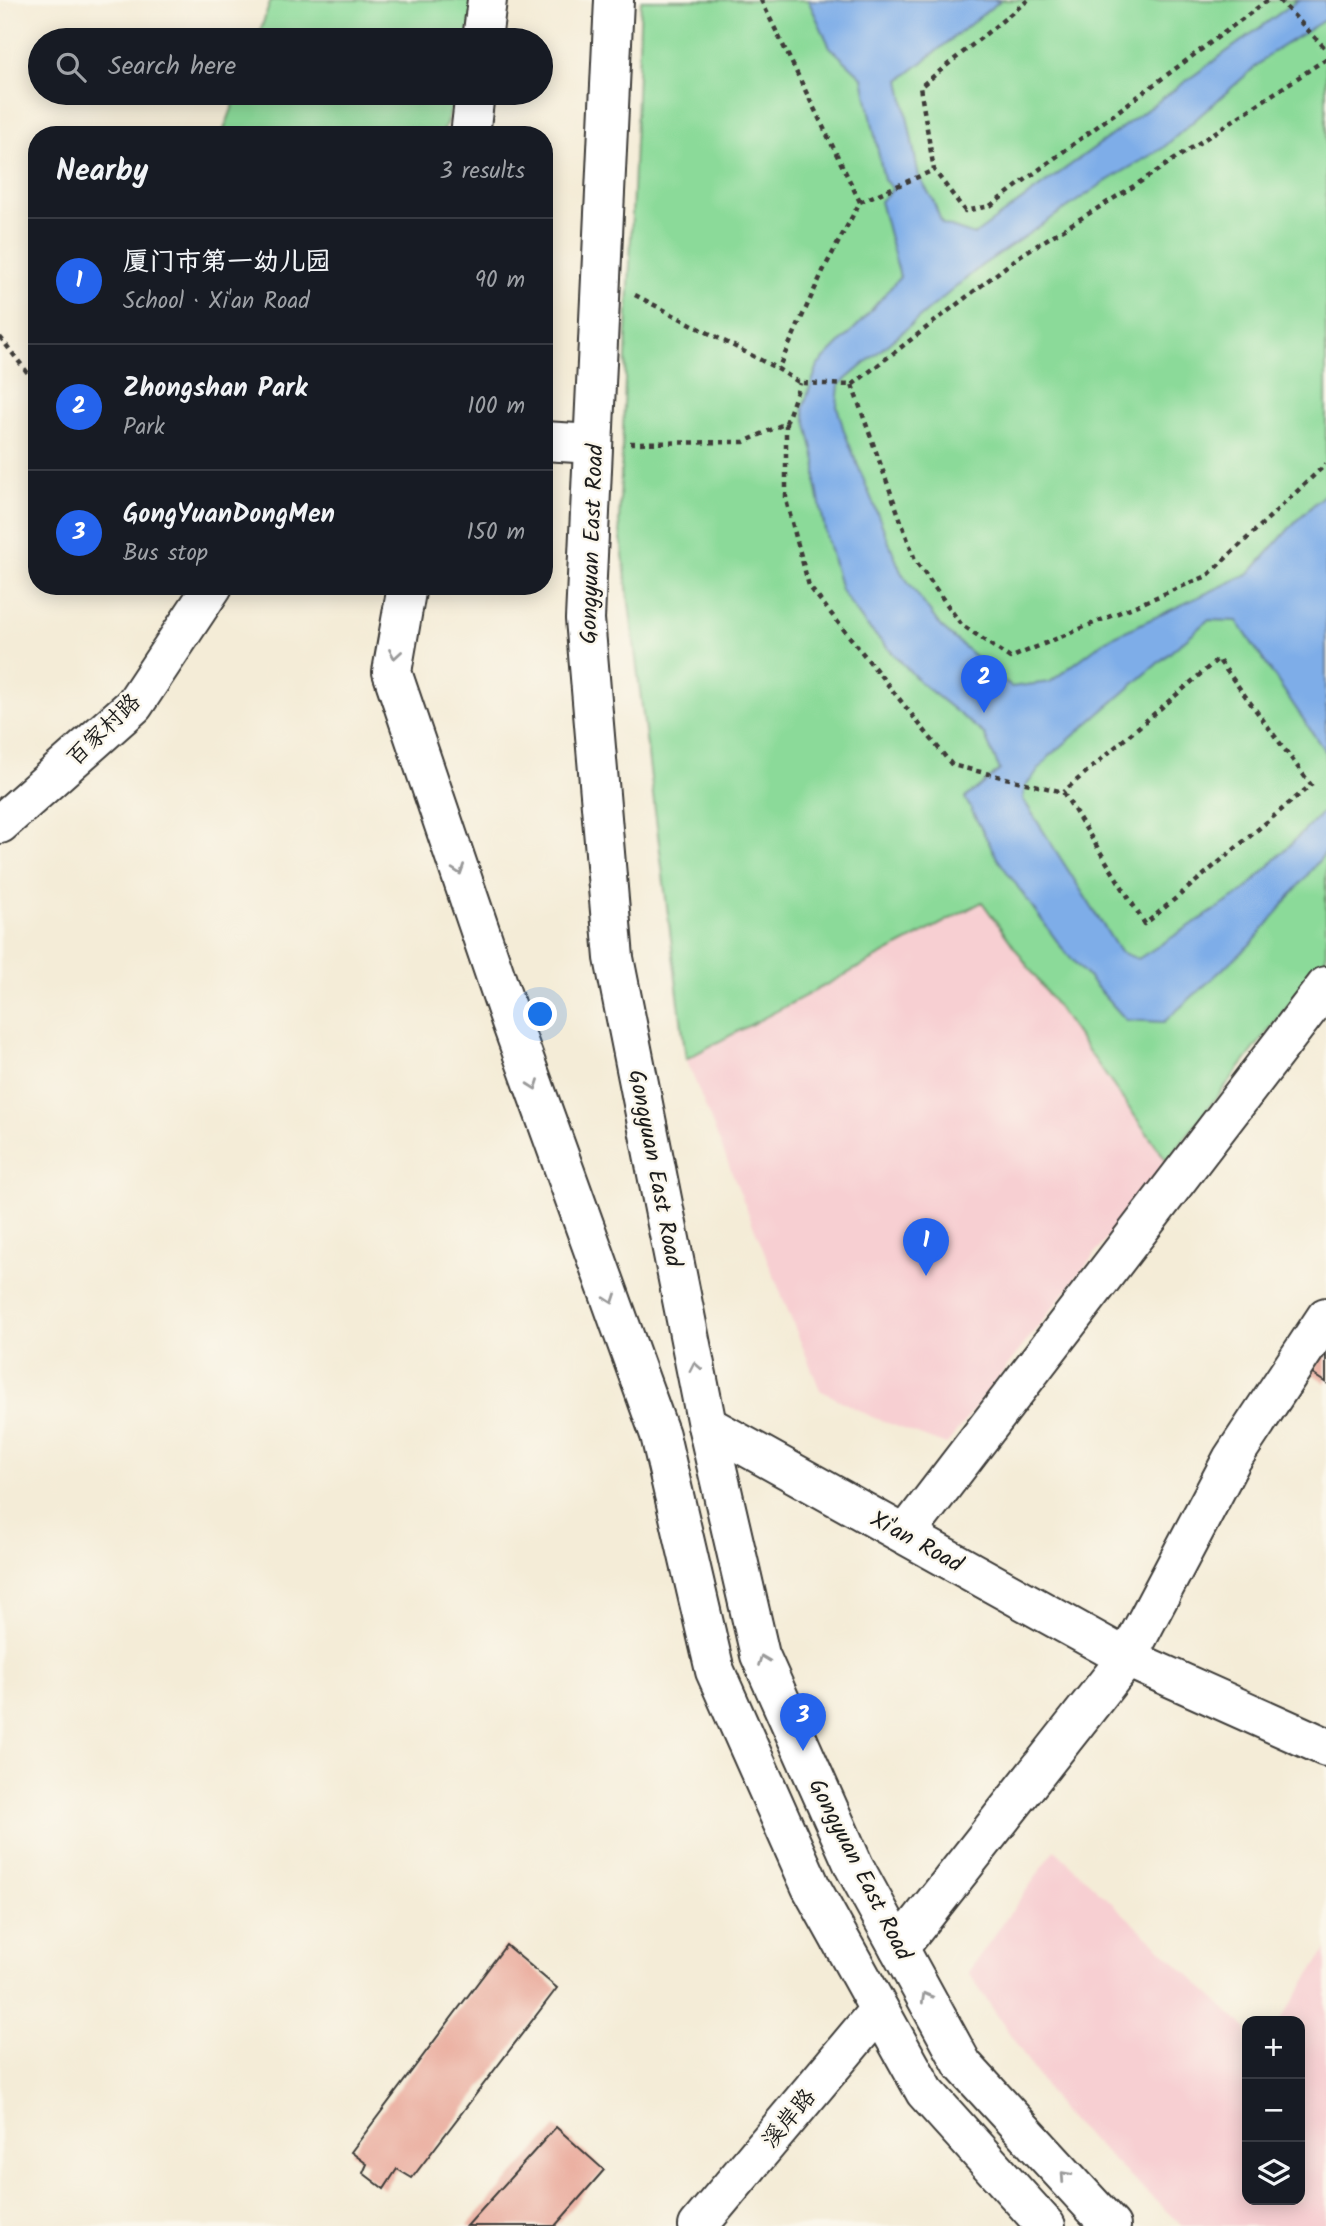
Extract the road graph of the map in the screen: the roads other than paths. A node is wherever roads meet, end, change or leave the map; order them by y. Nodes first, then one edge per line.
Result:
1 (487, 0) edge
2 (614, 0) edge
3 (484, 28) edge
4 (474, 105) edge
5 (471, 126) edge
6 (553, 442) edge
7 (593, 444) junction
8 (207, 595) edge
9 (405, 595) edge
10 (0, 824) edge
11 (1326, 986) edge
12 (1326, 1317) edge
13 (707, 1425) junction
14 (905, 1535) junction
15 (1127, 1658) junction
16 (1326, 1747) edge
17 (899, 1948) junction
18 (879, 2010) junction
19 (698, 2226) edge
20 (1046, 2226) edge
21 (1111, 2226) edge

1 - 3 main road
2 - 7 main road, Gongyuan East Road
4 - 5 main road
6 - 7 main road
13 -> 7 main road, Gongyuan East Road
8 - 10 main road, 百家村路
9 -> 18 main road, Gongyuan East Road
11 - 14 main road
12 - 15 main road
13 - 14 main road, Xi'an Road
17 -> 13 main road, Gongyuan East Road
14 - 15 main road, Xi'an Road
15 - 16 main road, Xi'an Road
15 - 17 main road
21 -> 17 main road, Gongyuan East Road
18 - 19 main road, 溪岸路
18 - 20 main road, Gongyuan East Road

